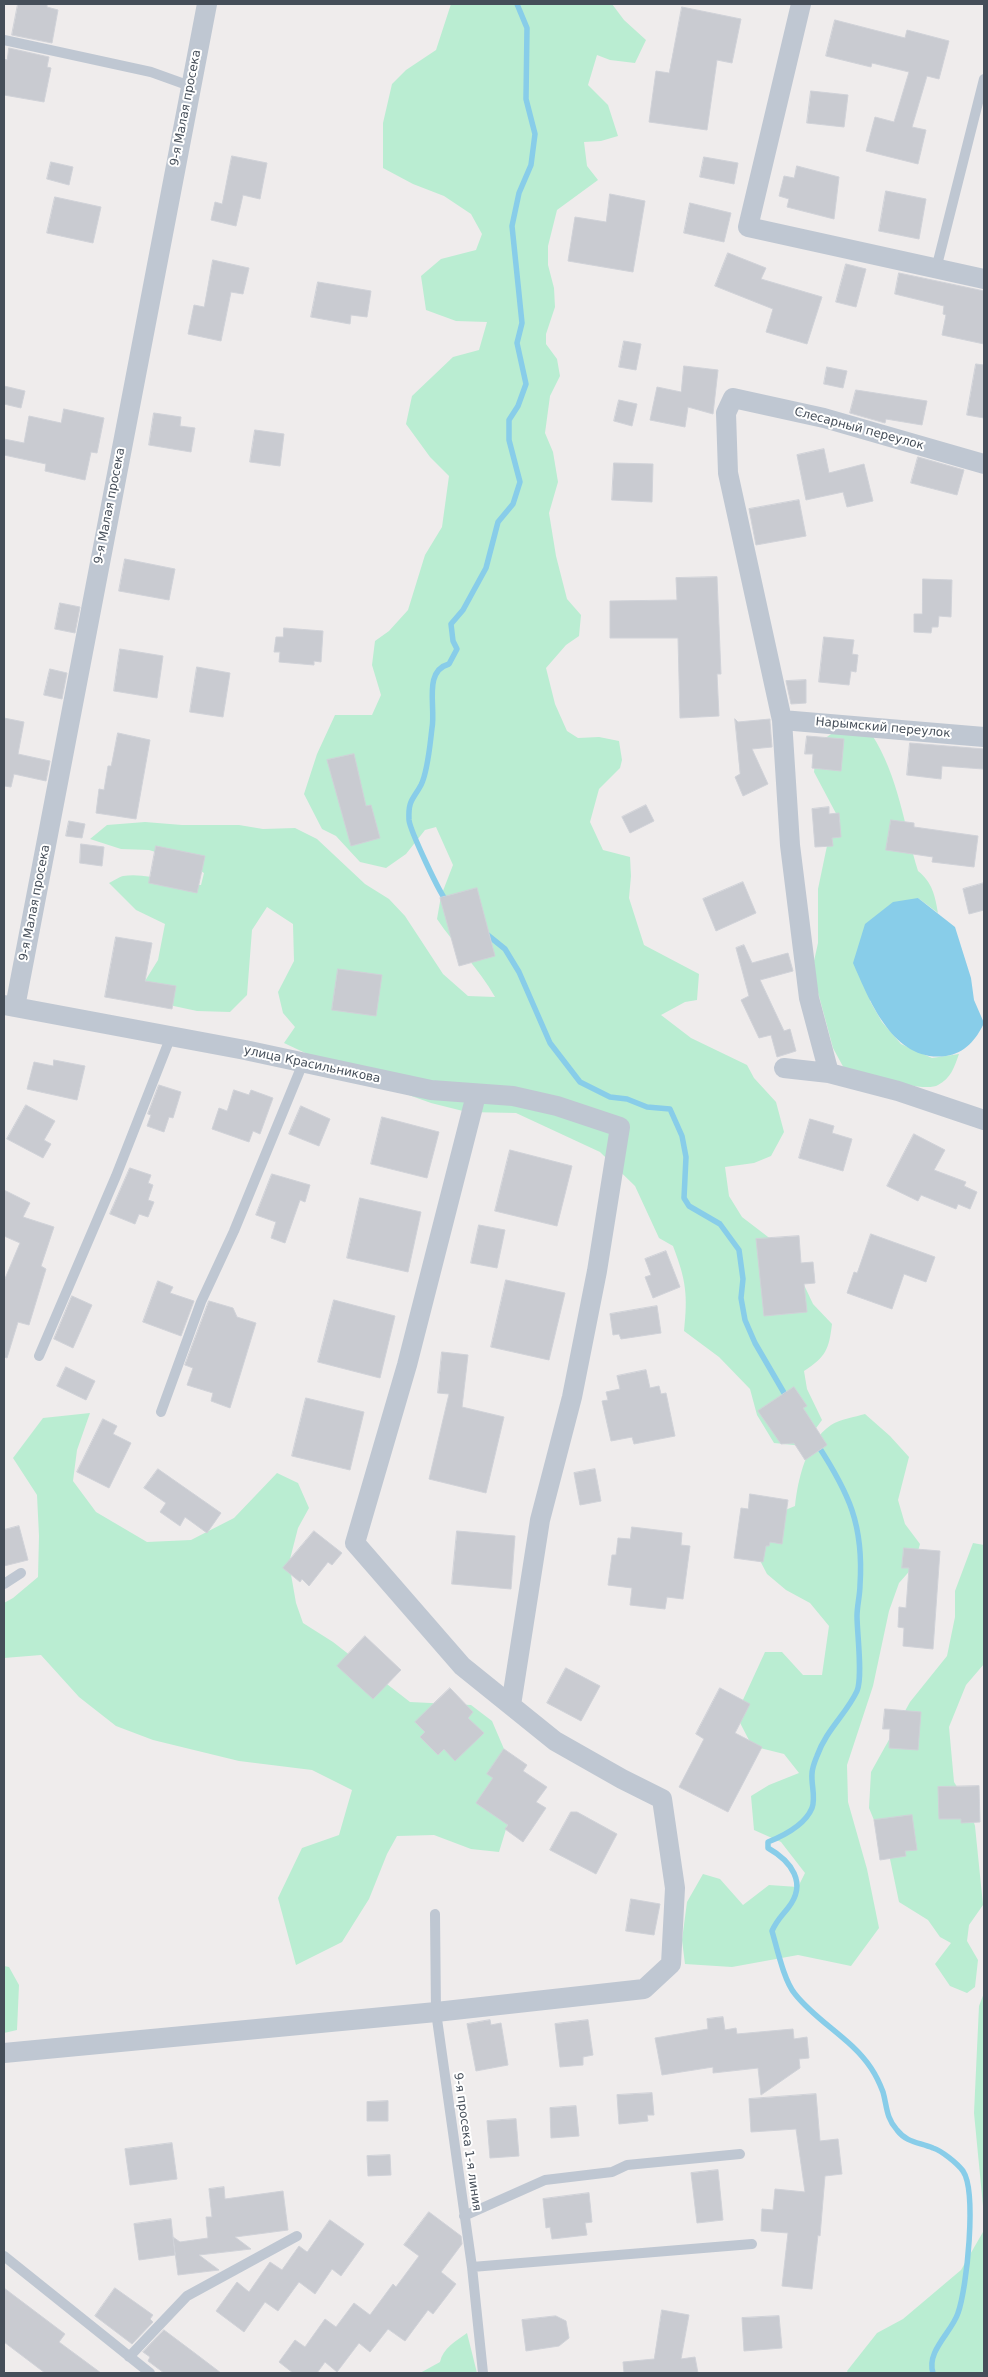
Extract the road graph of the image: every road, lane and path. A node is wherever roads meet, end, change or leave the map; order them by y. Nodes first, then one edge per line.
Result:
1 (207, 4) edge
2 (802, 4) edge
3 (4, 40) edge
4 (984, 79) edge
5 (190, 86) junction
6 (936, 269) junction
7 (984, 279) edge
8 (984, 464) edge
9 (782, 720) junction
10 (984, 736) edge
11 (9, 1006) edge
12 (171, 1036) junction
13 (303, 1063) junction
14 (784, 1068) dead end
15 (829, 1073) junction
16 (476, 1095) junction
17 (984, 1120) edge
18 (39, 1356) dead end
19 (161, 1412) dead end
20 (21, 1573) dead end
21 (4, 1584) edge
22 (511, 1705) junction
23 (435, 1914) dead end
24 (436, 2012) junction
25 (4, 2053) edge
26 (740, 2154) dead end
27 (464, 2216) junction
28 (297, 2236) dead end
29 (752, 2244) dead end
30 (4, 2256) edge
31 (472, 2267) junction
32 (129, 2357) junction
33 (150, 2373) edge
34 (483, 2373) edge

1 - 5 street, 9-я Малая просека
2 - 6 street
3 - 5 lane
4 - 6 lane
5 - 11 street, 9-я Малая просека
6 - 7 street
8 - 9 street, Слесарный переулок
9 - 10 street, Нарымский переулок
9 - 15 street
11 - 12 street, улица Красильникова
12 - 13 street, улица Красильникова
12 - 18 lane
13 - 16 street, улица Красильникова
13 - 19 lane
14 - 15 street
15 - 17 street
16 - 22 street
16 - 22 street, улица Красильникова
20 - 21 lane
22 - 24 street
23 - 24 lane, 9-я просека 1-я линия
24 - 25 street
24 - 27 lane, 9-я просека 1-я линия
26 - 27 lane
27 - 31 lane, 9-я просека 1-я линия
28 - 32 lane
29 - 31 lane
30 - 32 lane
31 - 34 lane, 9-я просека 1-я линия
32 - 33 lane

